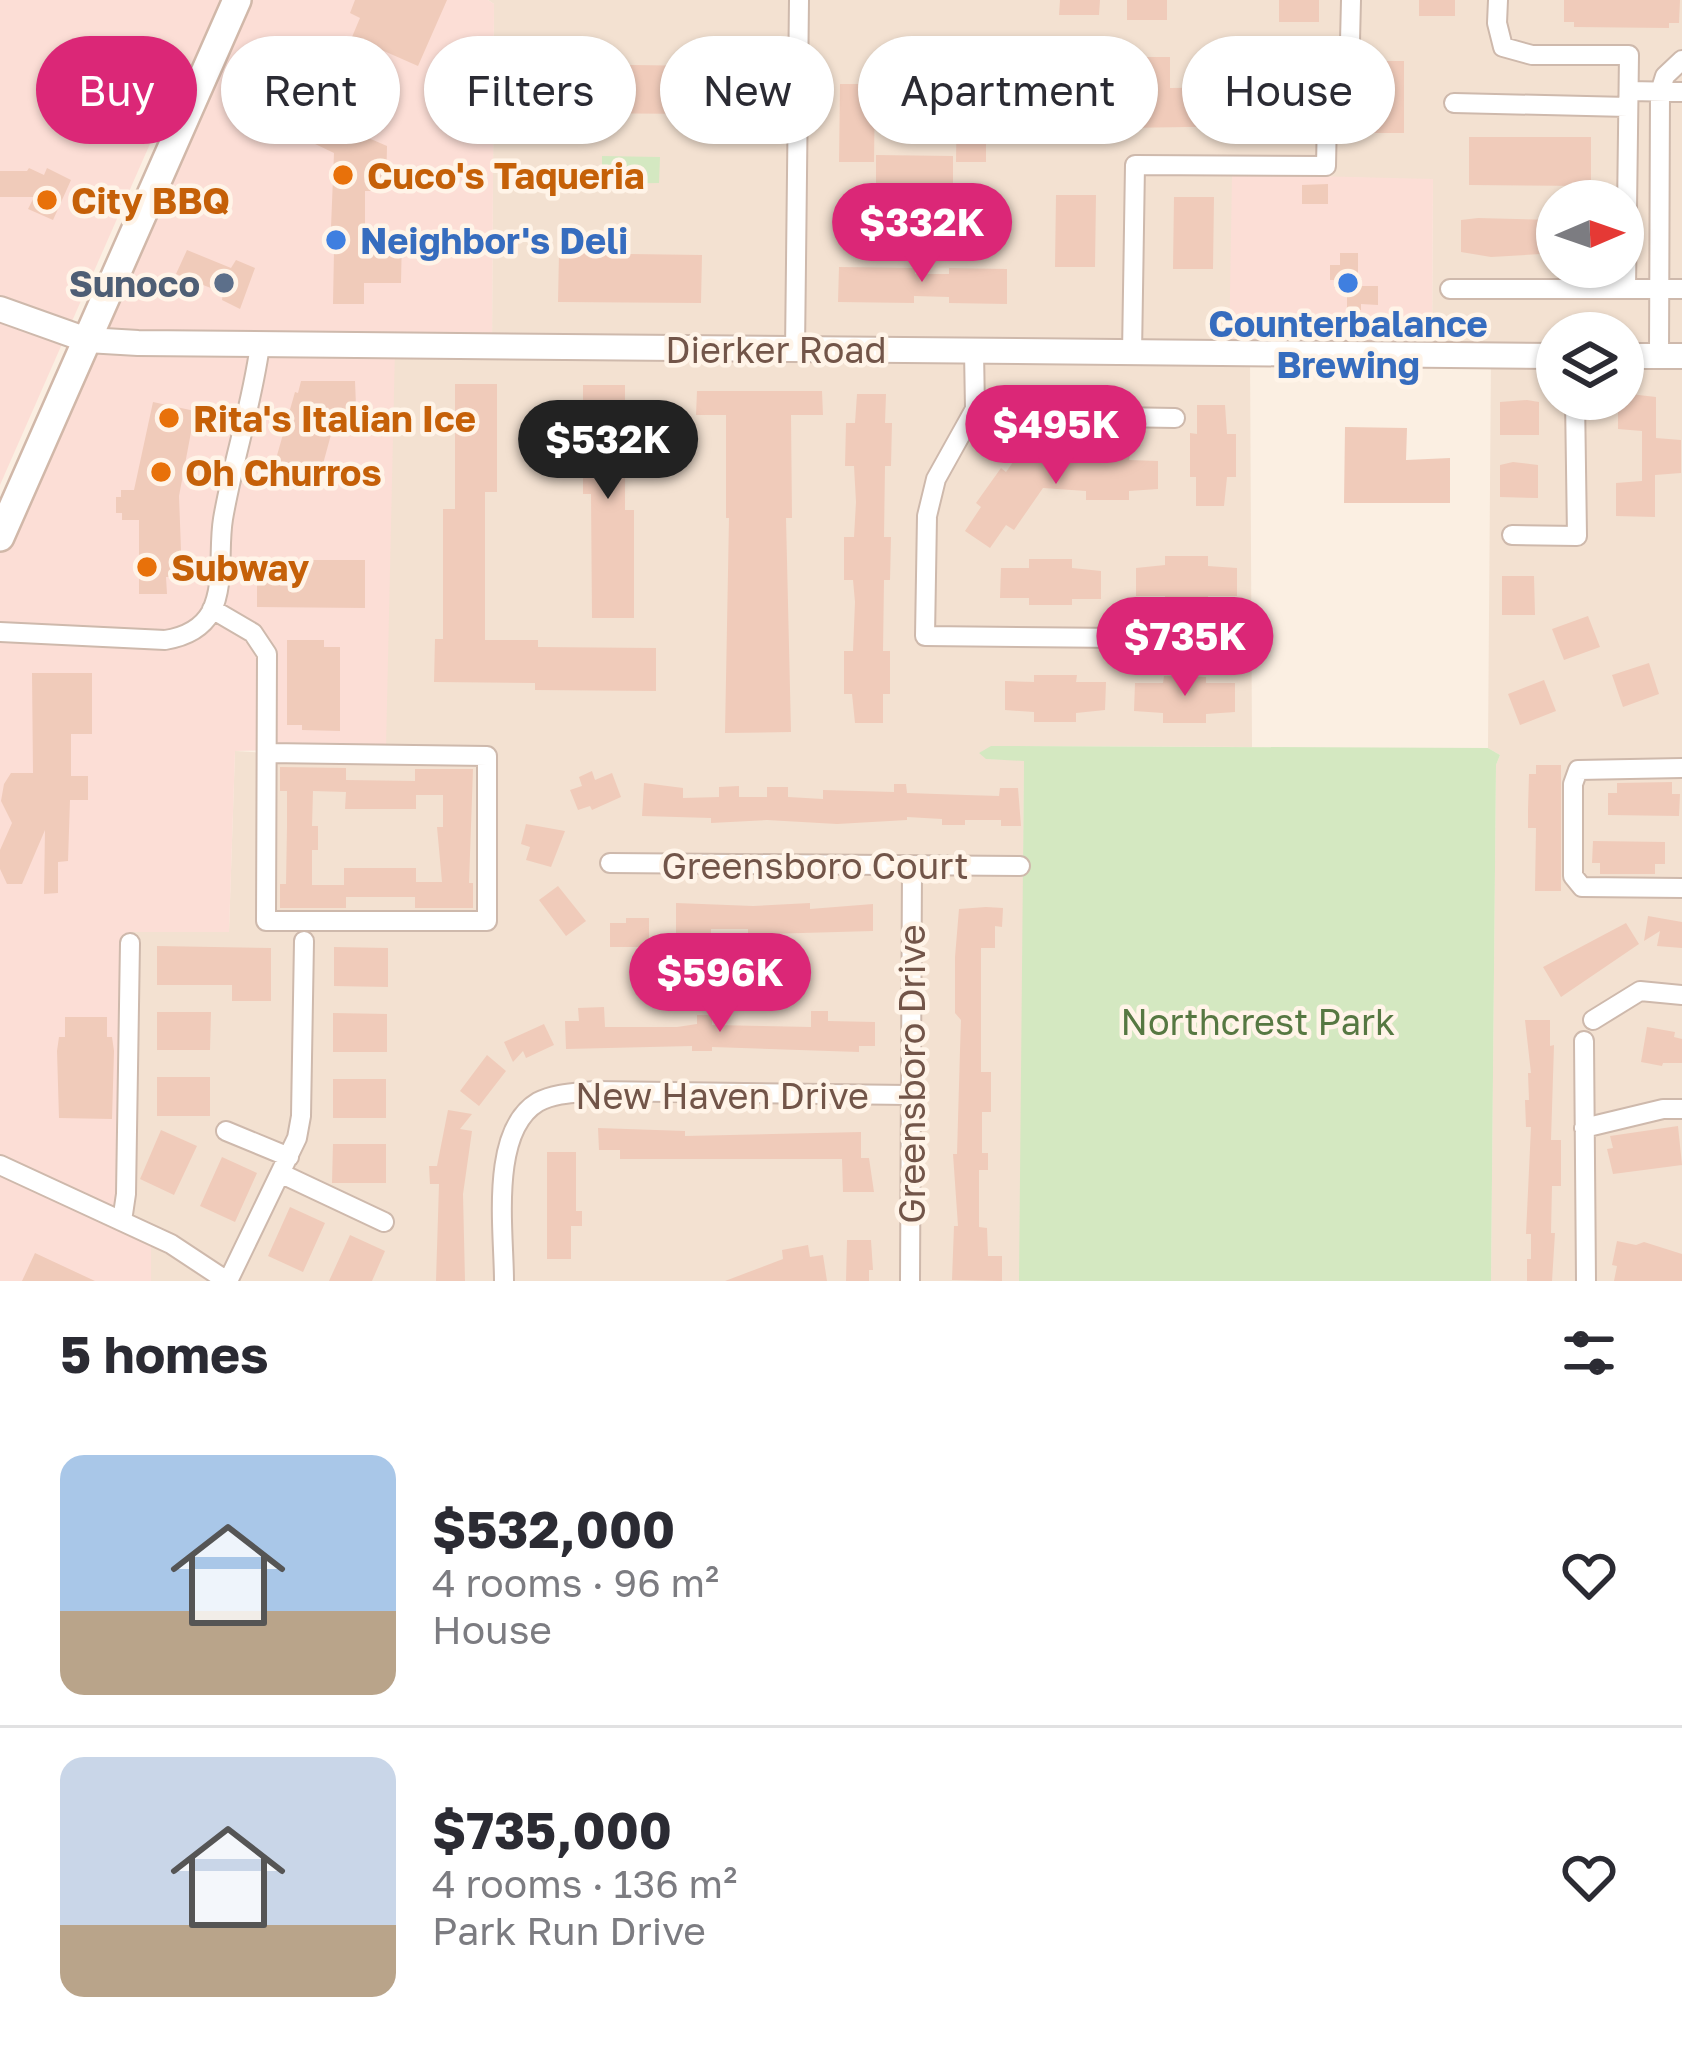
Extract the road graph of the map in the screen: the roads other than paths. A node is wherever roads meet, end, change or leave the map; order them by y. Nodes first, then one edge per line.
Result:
1 (237, 0) edge
2 (799, 0) edge
3 (1351, 0) edge
4 (1498, 0) edge
5 (1350, 36) edge
6 (1682, 60) edge
7 (1660, 92) junction
8 (1682, 92) edge
9 (1629, 99) junction
10 (1454, 103) dead end
11 (1326, 144) edge
12 (1628, 180) edge
13 (1626, 288) joint
14 (1450, 289) dead end
15 (1659, 289) junction
16 (1682, 290) edge
17 (0, 309) edge
18 (87, 340) junction
19 (260, 345) junction
20 (795, 350) junction
21 (974, 351) junction
22 (1132, 353) junction
23 (1536, 356) edge
24 (1670, 356) edge
25 (975, 409) junction
26 (1175, 418) dead end
27 (1575, 420) edge
28 (1512, 535) dead end
29 (0, 537) edge
30 (212, 609) junction
31 (0, 632) edge
32 (1225, 639) dead end
33 (268, 753) junction
34 (1682, 768) edge
35 (610, 863) dead end
36 (912, 866) junction
37 (1020, 866) dead end
38 (1682, 888) edge
39 (304, 941) dead end
40 (130, 943) dead end
41 (1682, 995) edge
42 (1593, 1020) dead end
43 (1584, 1042) dead end
44 (909, 1095) junction
45 (1682, 1109) edge
46 (1584, 1128) junction
47 (226, 1131) dead end
48 (0, 1165) edge
49 (286, 1166) junction
50 (122, 1221) junction
51 (384, 1222) dead end
52 (200, 1272) edge
53 (228, 1281) edge
54 (504, 1281) edge
55 (910, 1281) edge
56 (1586, 1281) edge

1 - 18 main road
2 - 20 street
3 - 5 street
4 - 9 street
6 - 7 street
7 - 8 street
7 - 9 street
7 - 15 street
9 - 10 street
9 - 12 street
11 - 22 street
13 - 14 street
13 - 15 street
15 - 16 street
15 - 24 street
17 - 18 street, Dierker Road
18 - 19 street, Dierker Road
18 - 29 main road
19 - 20 street, Dierker Road
19 - 30 street
20 - 21 street, Dierker Road
21 - 22 street, Dierker Road
21 - 25 street
22 - 23 street, Dierker Road
25 - 26 street
25 - 32 street
27 - 28 street
30 - 31 street
30 - 33 street
33 - 33 street
34 - 38 street
35 - 36 street, Greensboro Court
36 - 37 street, Greensboro Court
36 - 44 street, Greensboro Drive
39 - 49 street
40 - 50 street
41 - 42 street
43 - 46 street
44 - 54 street, New Haven Drive
44 - 55 street, Greensboro Drive
45 - 46 street
46 - 56 street
47 - 49 street
48 - 50 street
49 - 51 street
49 - 53 street
50 - 52 street
52 - 53 street

